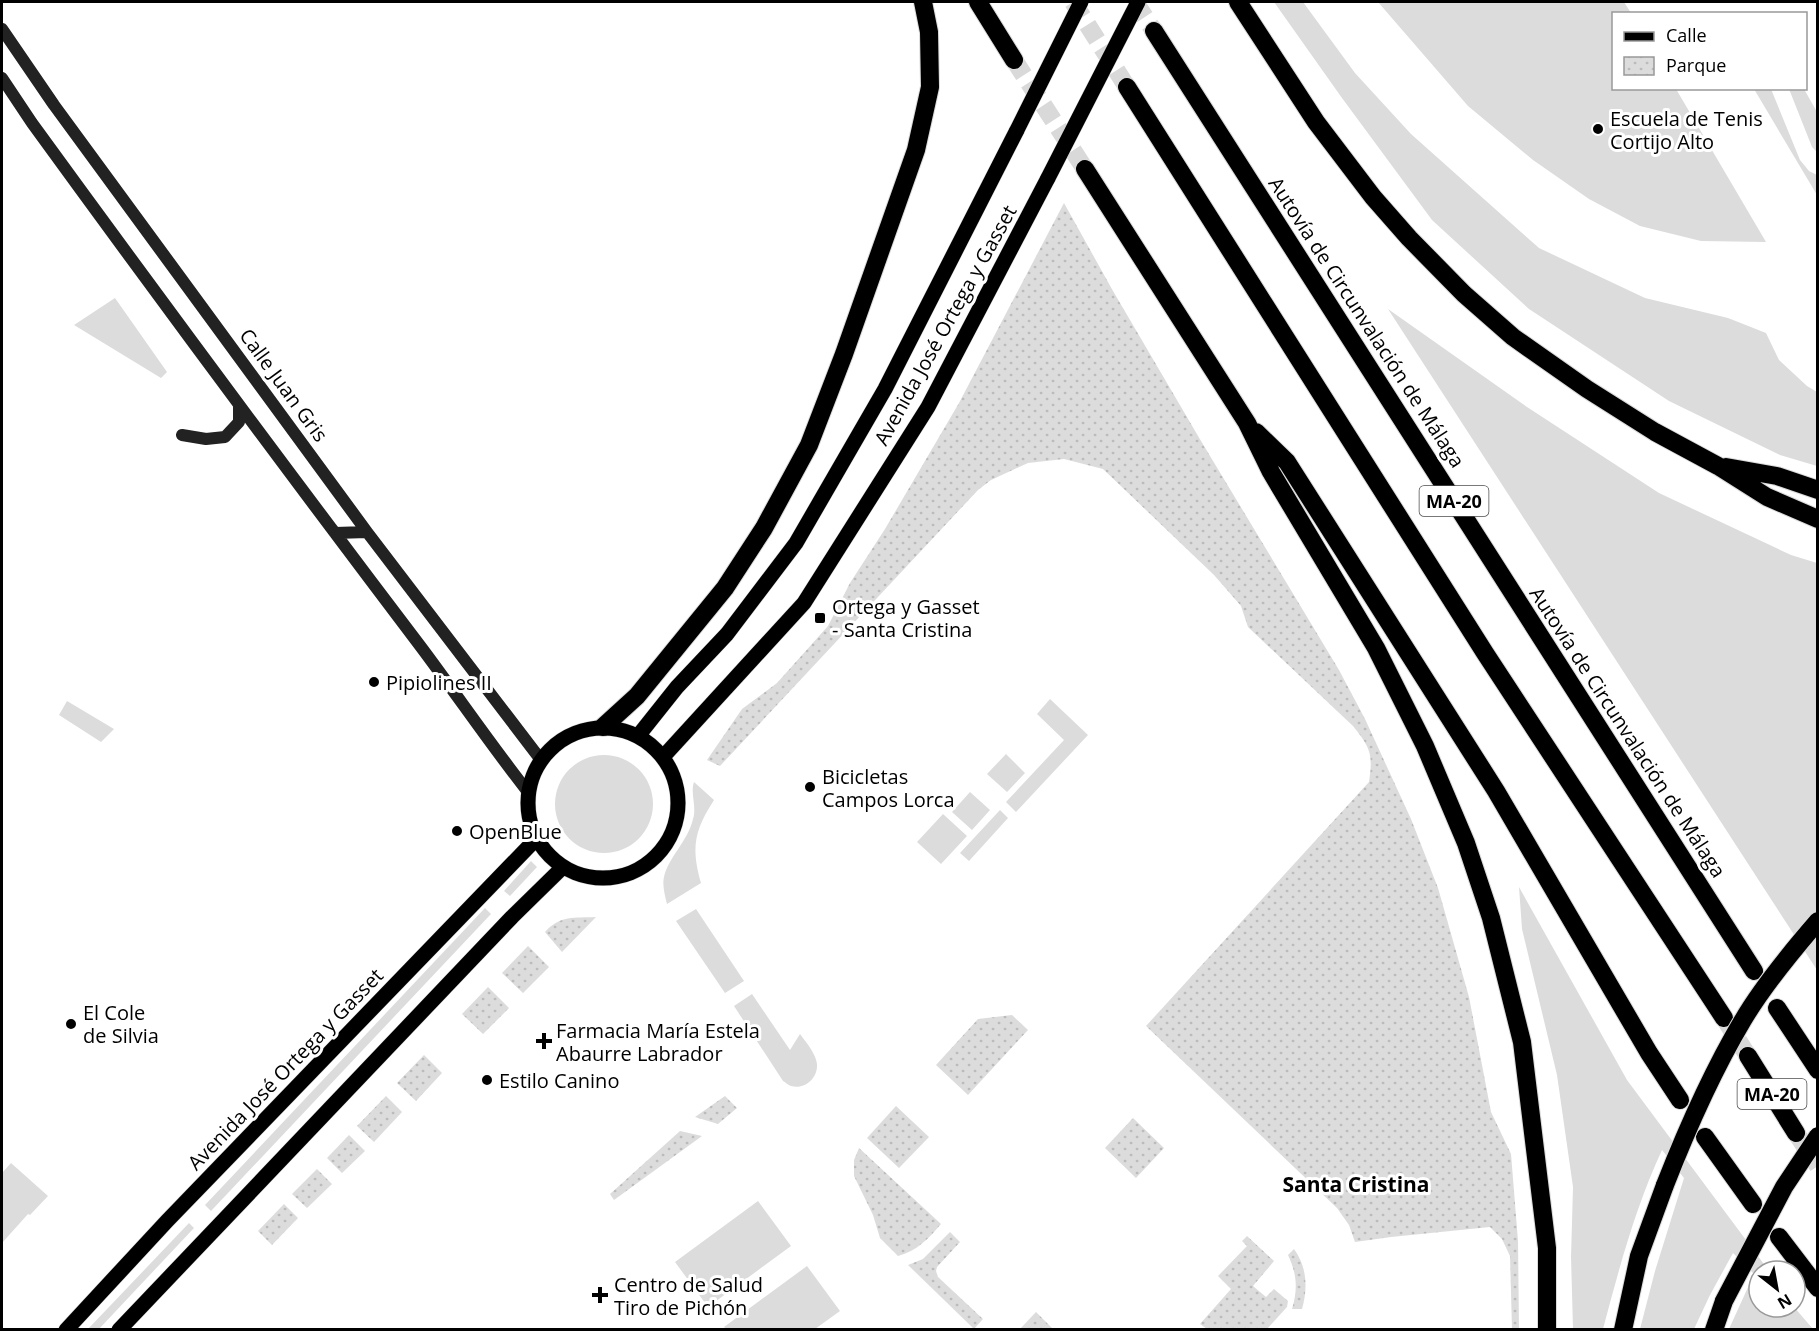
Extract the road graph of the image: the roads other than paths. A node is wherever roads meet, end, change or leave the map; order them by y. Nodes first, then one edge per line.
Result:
1 (923, 2) edge
2 (978, 2) edge
3 (1081, 2) edge
4 (1138, 2) edge
5 (1238, 2) edge
6 (2, 28) edge
7 (1154, 31) tunnel mouth
8 (1014, 60) tunnel mouth
9 (2, 78) edge
10 (1127, 87) tunnel mouth
11 (1084, 169) tunnel mouth
12 (239, 406) junction
13 (1246, 423) junction
14 (182, 435) dead end
15 (1718, 466) junction
16 (1818, 490) edge
17 (1818, 519) edge
18 (367, 532) junction
19 (335, 533) junction
20 (603, 727) junction
21 (638, 736) junction
22 (663, 758) junction
23 (541, 760) junction
24 (528, 792) junction
25 (536, 839) junction
26 (563, 867) junction
27 (1818, 921) edge
28 (1754, 971) dead end
29 (1777, 1008) dead end
30 (1724, 1018) tunnel mouth
31 (1748, 1056) tunnel mouth
32 (1818, 1070) edge
33 (1680, 1100) dead end
34 (1796, 1133) tunnel mouth
35 (1818, 1136) edge
36 (1705, 1137) dead end
37 (1753, 1204) dead end
38 (1779, 1237) dead end
39 (1818, 1288) edge
40 (66, 1329) edge
41 (119, 1329) edge
42 (1547, 1329) edge
43 (1623, 1329) edge
44 (1714, 1329) edge

1 - 20 highway
2 - 8 highway
3 - 21 main road, Avenida José Ortega y Gasset, bridge
4 - 22 main road, Avenida José Ortega y Gasset, bridge
5 - 15 highway
6 - 18 main road, Calle Juan Gris
7 - 28 highway, Autovía de Circunvalación de Málaga / MA-20
9 - 12 main road
10 - 30 highway, MA-20
11 - 13 highway
12 - 14 main road
12 - 19 main road
13 - 33 highway
13 - 42 highway
15 - 16 highway
15 - 17 highway
18 - 19 main road
18 - 23 main road, Calle Juan Gris
19 - 24 main road
20 - 21 main road
20 - 23 main road
21 - 22 main road
22 - 26 main road
23 - 24 main road
24 - 25 main road
25 - 26 main road
25 - 40 main road, Avenida José Ortega y Gasset
26 - 41 main road
27 - 43 highway, bridge
29 - 32 highway, MA-20
31 - 34 highway, MA-20
35 - 44 highway, bridge
36 - 37 highway
38 - 39 highway

